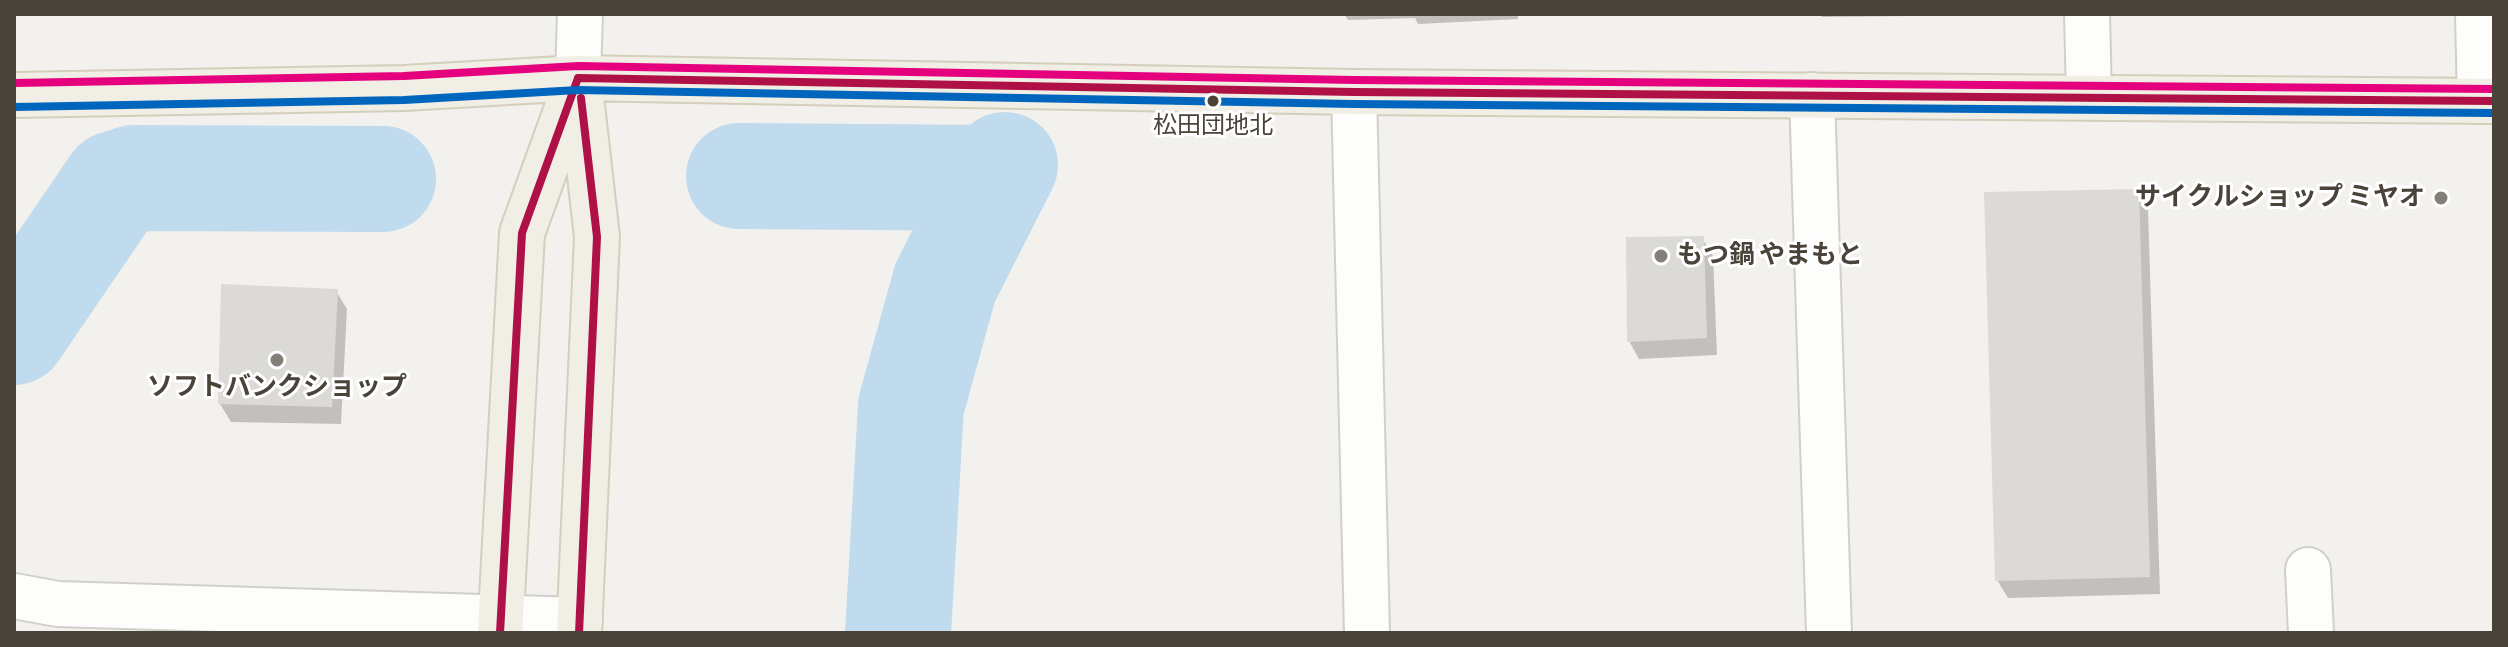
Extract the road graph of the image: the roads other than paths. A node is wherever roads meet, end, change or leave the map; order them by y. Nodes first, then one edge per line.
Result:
1 (580, 14) edge
2 (2087, 14) edge
3 (2478, 14) edge
4 (578, 78) junction
5 (1354, 92) junction
6 (14, 95) edge
7 (1812, 95) junction
8 (2089, 97) junction
9 (2487, 101) edge
10 (2308, 570) dead end
11 (14, 596) edge
12 (58, 618) edge
13 (500, 626) edge
14 (580, 627) edge
15 (1367, 633) edge
16 (1829, 633) edge
17 (2311, 633) edge

1 - 4 street
2 - 8 street
3 - 9 street
4 - 5 main road
4 - 6 main road
4 - 13 main road
4 - 14 main road
5 - 7 main road
5 - 15 street
7 - 8 main road
7 - 16 street
8 - 9 main road
10 - 17 street
11 - 12 street
12 - 13 street
13 - 14 street

